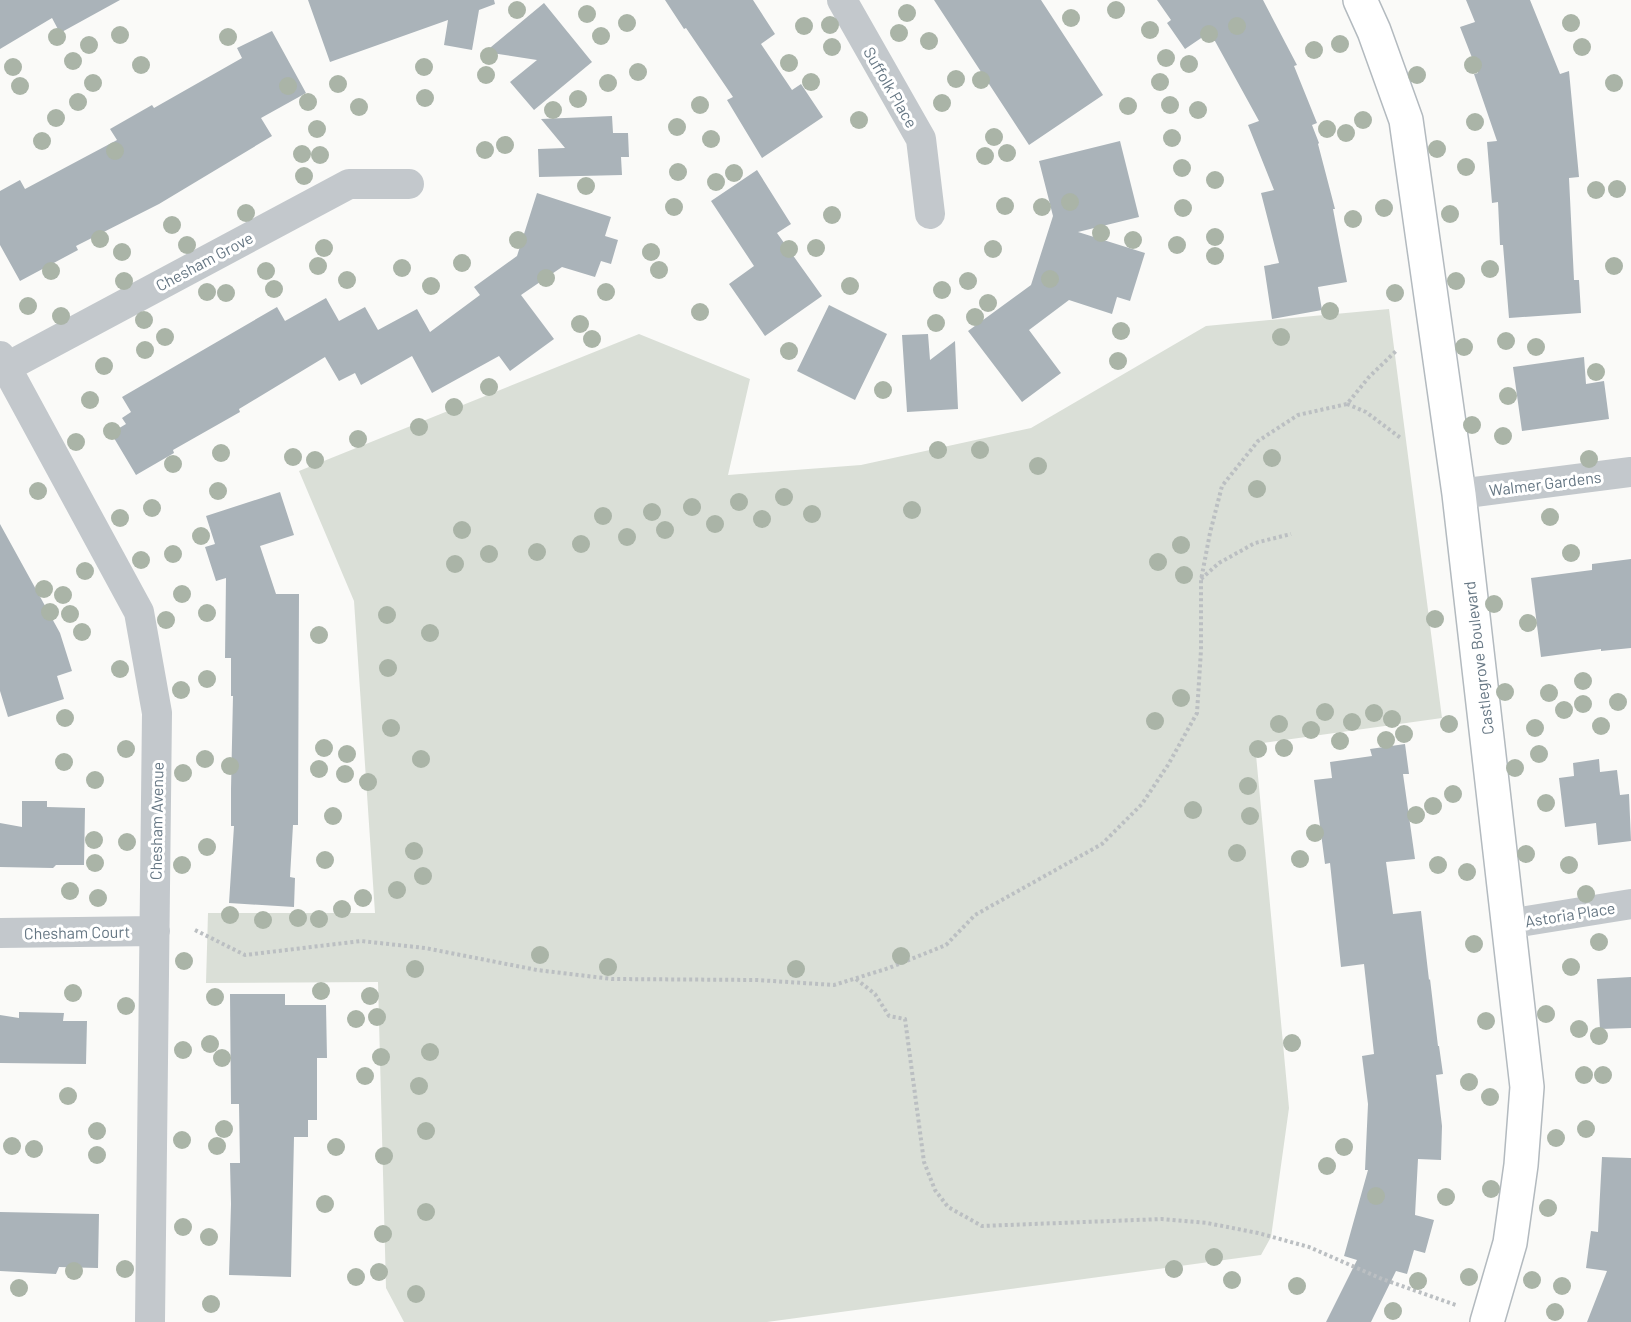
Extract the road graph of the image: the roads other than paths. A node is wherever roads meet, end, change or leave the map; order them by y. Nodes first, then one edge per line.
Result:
1 (842, 0) edge
2 (1360, 0) edge
3 (409, 184) dead end
4 (930, 214) dead end
5 (3, 362) edge
6 (1631, 472) edge
7 (1459, 494) junction
8 (1631, 904) edge
9 (1508, 924) junction
10 (154, 931) junction
11 (0, 933) edge
12 (150, 1322) edge
13 (1487, 1322) edge

1 - 4 street, Suffolk Place
2 - 7 street, Castlegrove Boulevard
3 - 5 street, Chesham Grove
5 - 10 street, Chesham Avenue
6 - 7 street, Walmer Gardens
7 - 9 street, Castlegrove Boulevard
8 - 9 street, Astoria Place
9 - 13 street, Castlegrove Boulevard
10 - 11 street, Chesham Court
10 - 12 street, Chesham Avenue

